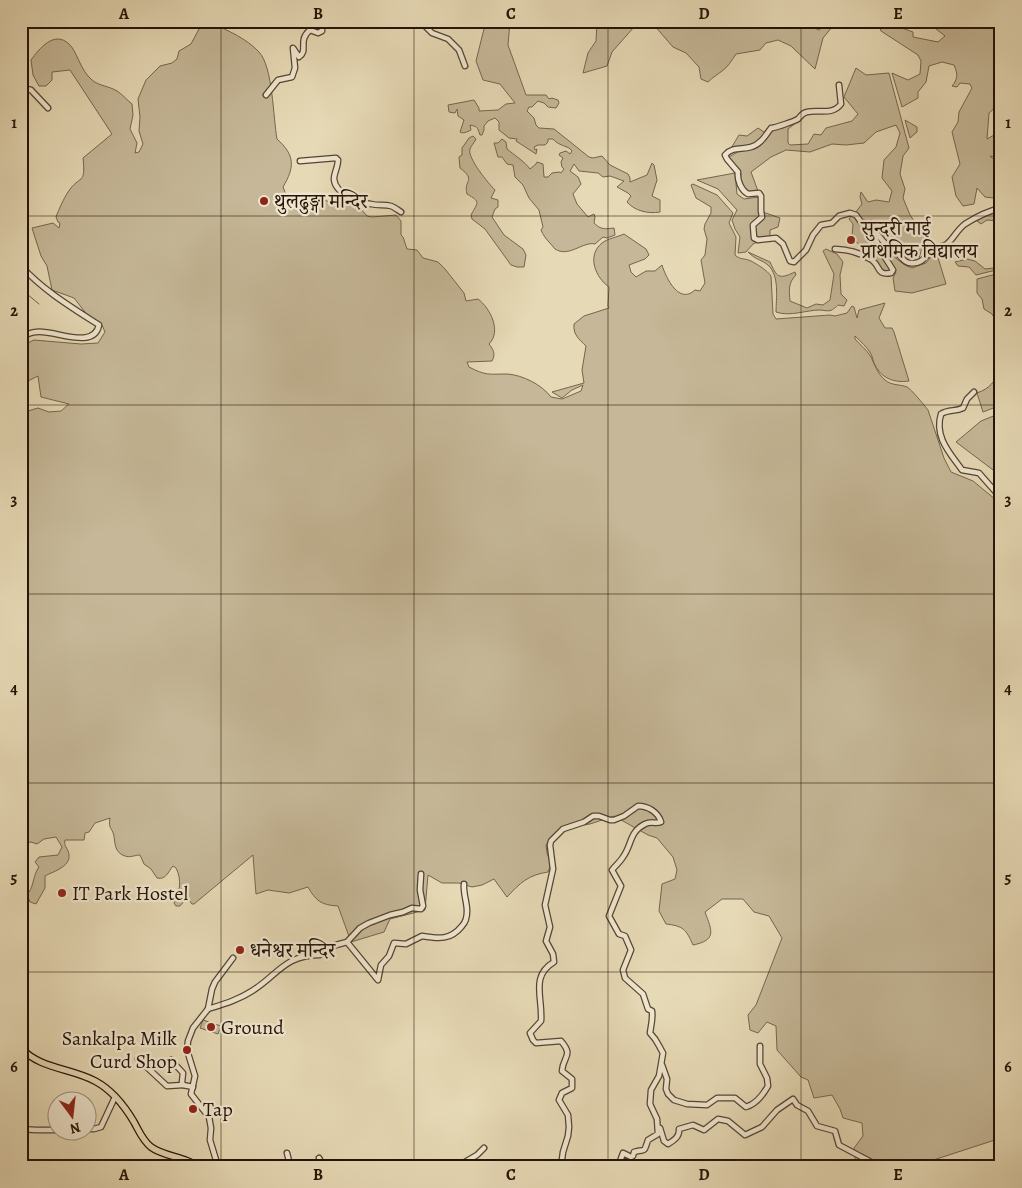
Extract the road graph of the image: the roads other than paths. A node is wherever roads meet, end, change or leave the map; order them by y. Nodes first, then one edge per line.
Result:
1 (322, 21) edge
2 (420, 21) edge
3 (465, 66) dead end
4 (839, 85) dead end
5 (21, 93) edge
6 (266, 95) dead end
7 (48, 108) dead end
8 (300, 161) dead end
9 (1001, 208) edge
10 (401, 212) dead end
11 (876, 234) junction
12 (835, 249) dead end
13 (21, 266) edge
14 (21, 337) edge
15 (974, 392) dead end
16 (1001, 498) edge
17 (421, 874) dead end
18 (464, 884) dead end
19 (347, 942) junction
20 (233, 958) dead end
21 (208, 1009) junction
22 (760, 1046) dead end
23 (21, 1048) edge
24 (138, 1059) dead end
25 (171, 1060) dead end
26 (662, 1063) junction
27 (183, 1085) junction
28 (193, 1087) junction
29 (115, 1097) junction
30 (657, 1119) junction
31 (98, 1128) edge
32 (21, 1129) edge
33 (48, 1130) edge
34 (484, 1148) dead end
35 (287, 1153) dead end
36 (319, 1158) dead end
37 (197, 1167) edge
38 (212, 1167) edge
39 (287, 1167) edge
40 (324, 1167) edge
41 (464, 1167) edge
42 (561, 1167) edge
43 (618, 1167) edge
44 (894, 1167) edge

1 - 6 street
2 - 3 street
4 - 11 street
5 - 7 street
8 - 10 street
9 - 11 street
11 - 12 street
13 - 14 street
15 - 16 street
17 - 19 street
18 - 19 street
19 - 21 street
20 - 21 street
21 - 28 street
22 - 26 street
23 - 29 main road
24 - 27 street
25 - 27 street
26 - 30 street
26 - 42 street
27 - 28 street
28 - 38 street
29 - 31 street
29 - 37 main road
30 - 43 street
30 - 44 street
32 - 33 street
34 - 41 street
35 - 39 street
36 - 40 street

